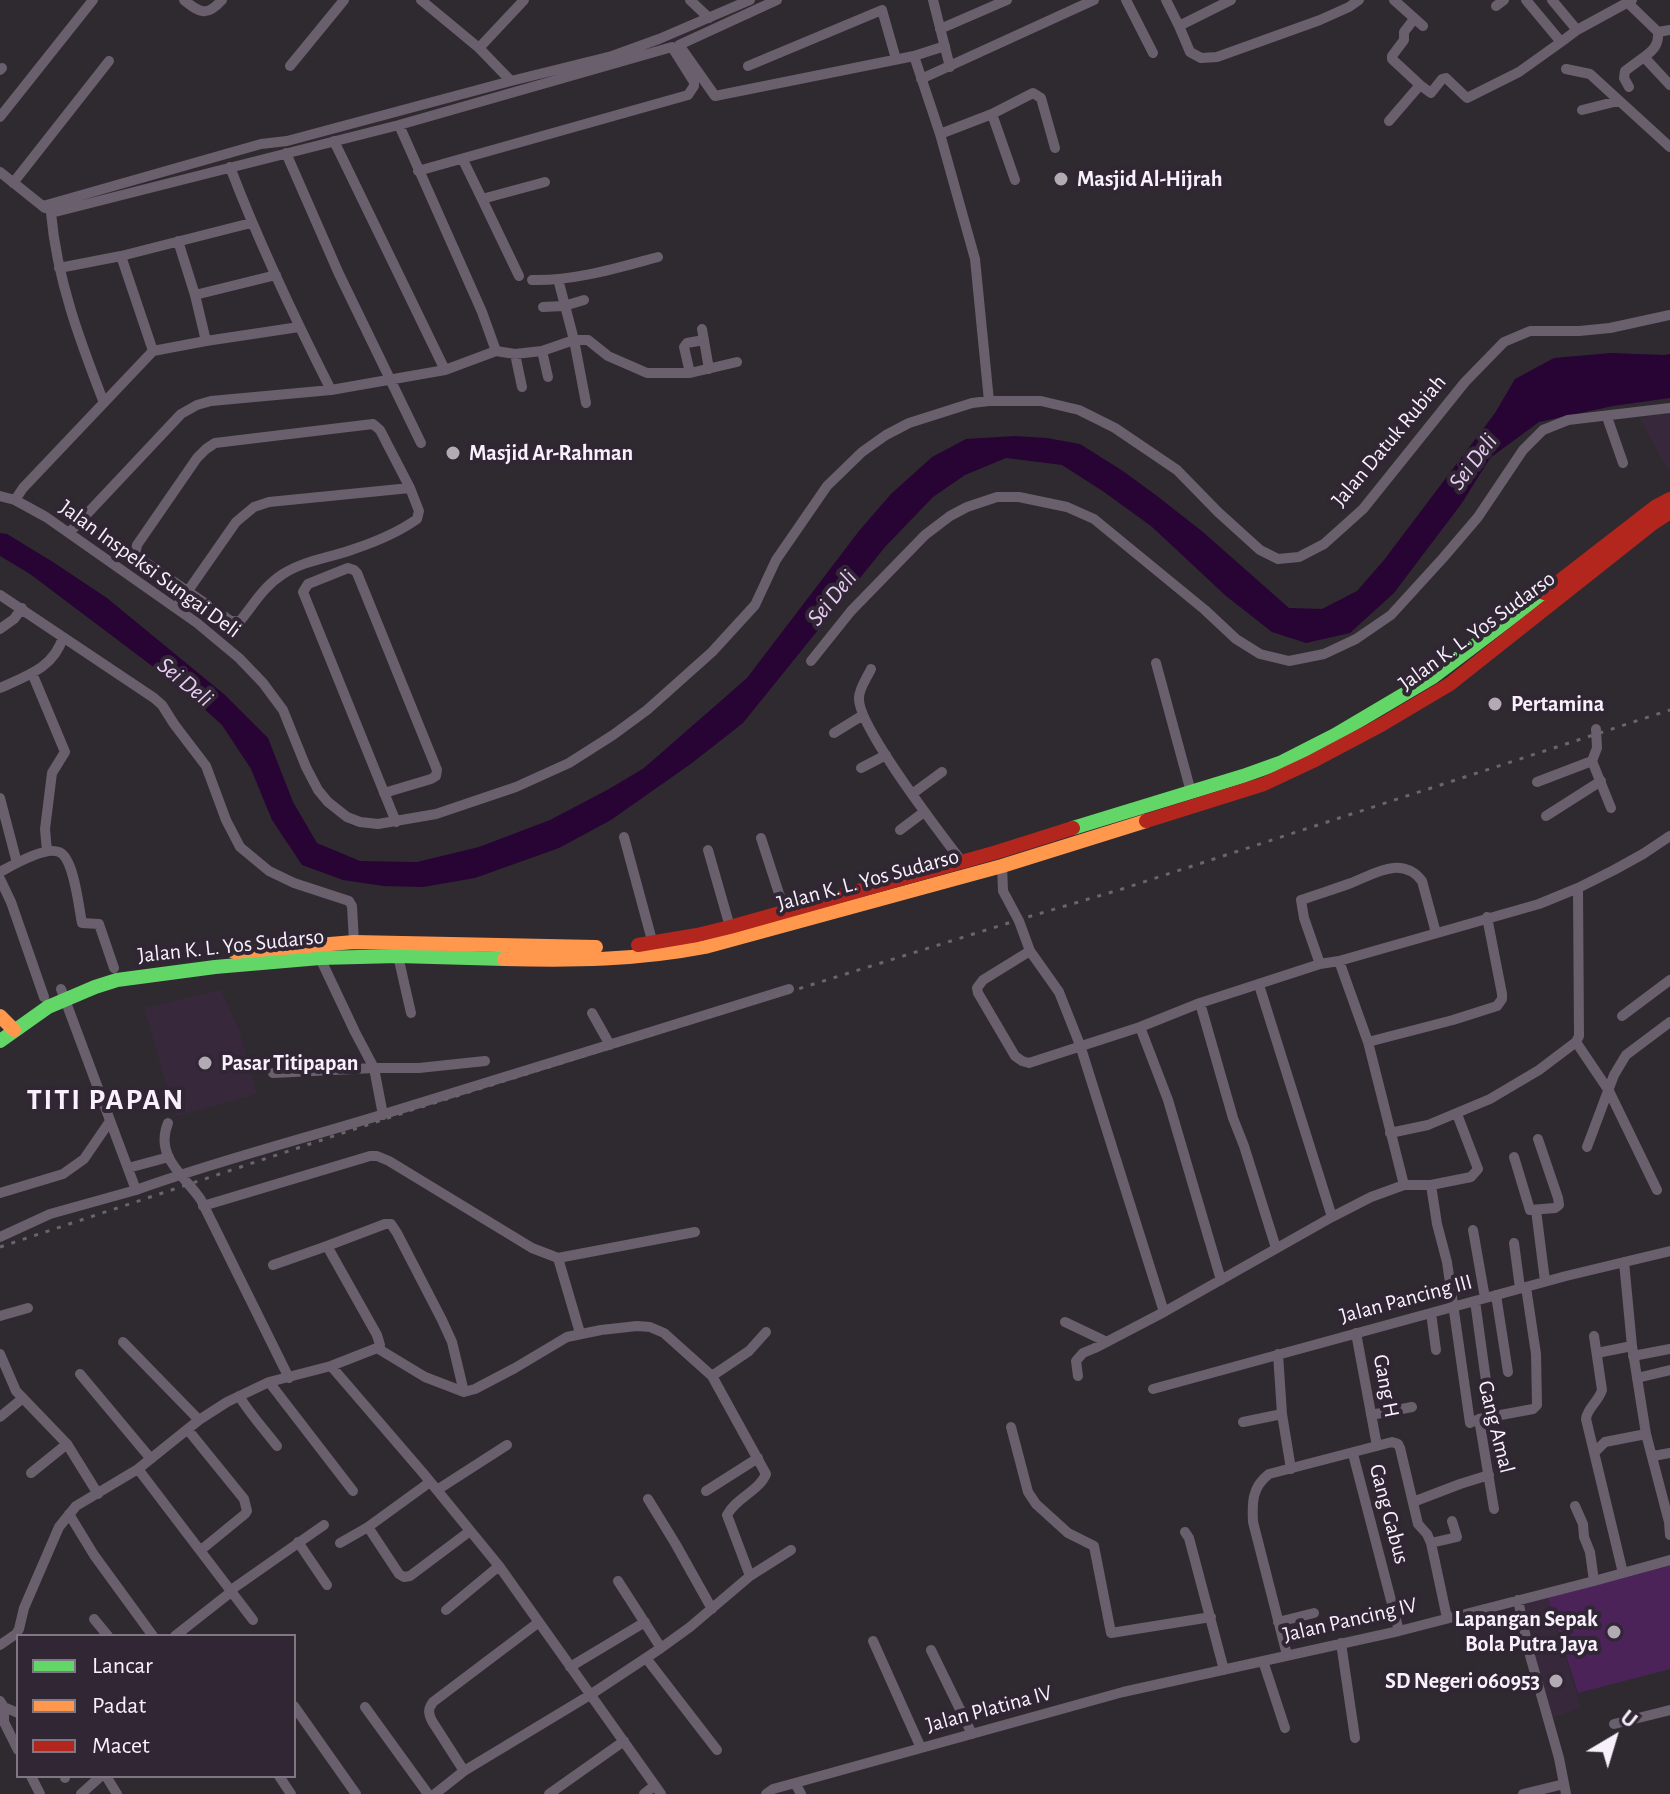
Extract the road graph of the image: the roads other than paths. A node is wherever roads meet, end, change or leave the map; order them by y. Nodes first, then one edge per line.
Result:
1 (93, 0) edge
2 (184, 0) edge
3 (222, 0) edge
4 (344, 0) edge
5 (421, 0) edge
6 (524, 0) edge
7 (690, 0) edge
8 (750, 0) edge
9 (777, 0) edge
10 (933, 0) edge
11 (1007, 0) edge
12 (1094, 0) edge
13 (1126, 0) edge
14 (1166, 0) edge
15 (1231, 0) edge
16 (1359, 0) edge
17 (1394, 0) edge
18 (1526, 0) edge
19 (1552, 0) edge
20 (1630, 1) edge
21 (735, 3) edge
22 (881, 5) edge
23 (709, 18) junction
24 (1179, 26) junction
25 (940, 29) junction
26 (1577, 30) junction
27 (1670, 30) edge
28 (1658, 32) junction
29 (1561, 42) junction
30 (945, 46) junction
31 (479, 48) junction
32 (1153, 53) dead end
33 (914, 56) junction
34 (1644, 57) junction
35 (896, 59) junction
36 (109, 61) dead end
37 (290, 66) dead end
38 (748, 66) dead end
39 (950, 67) junction
40 (1566, 69) dead end
41 (921, 79) junction
42 (511, 81) junction
43 (1420, 85) junction
44 (1670, 85) edge
45 (1629, 87) dead end
46 (1618, 101) junction
47 (1582, 110) dead end
48 (992, 114) junction
49 (0, 117) edge
50 (1389, 121) dead end
51 (399, 125) junction
52 (940, 134) junction
53 (334, 141) junction
54 (1670, 147) edge
55 (1055, 148) dead end
56 (286, 153) junction
57 (463, 160) junction
58 (230, 167) junction
59 (418, 171) junction
60 (0, 172) edge
61 (1015, 180) dead end
62 (545, 182) dead end
63 (13, 183) junction
64 (482, 199) junction
65 (47, 209) junction
66 (251, 223) junction
67 (178, 241) junction
68 (121, 256) junction
69 (658, 257) dead end
70 (59, 268) junction
71 (276, 275) junction
72 (519, 276) dead end
73 (558, 279) junction
74 (532, 280) dead end
75 (195, 295) junction
76 (584, 300) dead end
77 (564, 306) junction
78 (543, 307) dead end
79 (1670, 315) edge
80 (299, 327) junction
81 (574, 340) junction
82 (206, 341) junction
83 (153, 351) junction
84 (496, 351) junction
85 (542, 351) junction
86 (515, 354) junction
87 (737, 362) dead end
88 (709, 369) junction
89 (445, 370) junction
90 (690, 373) junction
91 (548, 377) dead end
92 (389, 379) junction
93 (522, 387) dead end
94 (331, 390) junction
95 (989, 401) junction
96 (104, 403) junction
97 (586, 403) dead end
98 (1670, 408) edge
99 (1607, 417) junction
100 (421, 443) dead end
101 (1623, 463) dead end
102 (410, 488) junction
103 (0, 496) edge
104 (1670, 499) edge
105 (15, 500) junction
106 (1670, 512) edge
107 (69, 533) junction
108 (187, 591) junction
109 (0, 595) edge
110 (22, 608) junction
111 (176, 608) junction
112 (0, 629) edge
113 (63, 637) junction
114 (811, 661) dead end
115 (1156, 663) dead end
116 (871, 669) dead end
117 (32, 673) junction
118 (0, 688) edge
119 (863, 715) junction
120 (1596, 729) dead end
121 (834, 733) dead end
122 (886, 755) junction
123 (1592, 761) junction
124 (861, 768) dead end
125 (942, 772) dead end
126 (1601, 781) junction
127 (1537, 782) dead end
128 (1191, 792) junction
129 (384, 793) junction
130 (912, 794) junction
131 (0, 798) edge
132 (1611, 808) dead end
133 (924, 812) junction
134 (1546, 816) dead end
135 (396, 822) junction
136 (900, 830) dead end
137 (1670, 836) edge
138 (624, 837) dead end
139 (761, 838) dead end
140 (708, 850) dead end
141 (47, 851) junction
142 (1000, 859) junction
143 (962, 862) junction
144 (17, 863) junction
145 (0, 872) edge
146 (0, 879) edge
147 (1578, 888) junction
148 (785, 912) junction
149 (1487, 917) junction
150 (730, 927) junction
151 (1436, 933) junction
152 (354, 942) junction
153 (653, 944) junction
154 (1030, 951) junction
155 (398, 956) junction
156 (320, 958) junction
157 (230, 959) junction
158 (1339, 961) junction
159 (1320, 964) junction
160 (114, 968) junction
161 (1670, 980) edge
162 (1259, 985) junction
163 (789, 989) dead end
164 (63, 994) junction
165 (44, 997) junction
166 (1200, 1003) junction
167 (411, 1013) dead end
168 (592, 1013) dead end
169 (1622, 1016) dead end
170 (1670, 1022) edge
171 (5, 1024) edge
172 (1140, 1027) junction
173 (0, 1041) edge
174 (1368, 1042) junction
175 (1576, 1042) junction
176 (610, 1045) junction
177 (1080, 1045) junction
178 (485, 1061) dead end
179 (374, 1068) junction
180 (273, 1073) dead end
181 (1609, 1091) junction
182 (1457, 1114) junction
183 (383, 1115) junction
184 (110, 1121) junction
185 (168, 1123) dead end
186 (1390, 1133) junction
187 (1538, 1139) dead end
188 (1587, 1147) dead end
189 (169, 1157) junction
190 (1514, 1157) dead end
191 (128, 1168) junction
192 (179, 1175) junction
193 (1404, 1185) junction
194 (1431, 1185) junction
195 (136, 1190) junction
196 (1657, 1190) dead end
197 (0, 1193) edge
198 (203, 1206) junction
199 (1536, 1210) junction
200 (1332, 1217) junction
201 (1473, 1230) dead end
202 (695, 1232) dead end
203 (0, 1237) edge
204 (1514, 1243) dead end
205 (327, 1246) junction
206 (1276, 1248) junction
207 (1670, 1251) edge
208 (558, 1258) junction
209 (1624, 1262) junction
210 (273, 1265) dead end
211 (1221, 1280) junction
212 (1545, 1281) junction
213 (1523, 1288) junction
214 (1485, 1298) junction
215 (1454, 1306) junction
216 (28, 1308) dead end
217 (1164, 1312) junction
218 (1431, 1313) junction
219 (0, 1316) edge
220 (1065, 1322) dead end
221 (766, 1332) dead end
222 (580, 1333) junction
223 (1356, 1333) junction
224 (1594, 1336) dead end
225 (123, 1342) dead end
226 (1107, 1342) junction
227 (377, 1348) junction
228 (1670, 1349) edge
229 (1436, 1350) dead end
230 (1632, 1351) junction
231 (1597, 1353) junction
232 (0, 1354) edge
233 (1278, 1354) junction
234 (331, 1366) junction
235 (1670, 1370) edge
236 (1508, 1372) dead end
237 (80, 1374) dead end
238 (712, 1376) junction
239 (1078, 1376) dead end
240 (289, 1378) junction
241 (1637, 1378) junction
242 (269, 1382) junction
243 (1487, 1388) dead end
244 (1153, 1389) dead end
245 (464, 1392) junction
246 (239, 1396) junction
247 (23, 1398) junction
248 (1412, 1407) dead end
249 (1282, 1414) junction
250 (1371, 1415) junction
251 (0, 1417) edge
252 (1479, 1419) junction
253 (199, 1420) junction
254 (1243, 1422) dead end
255 (1011, 1427) dead end
256 (188, 1430) junction
257 (1646, 1434) junction
258 (67, 1444) junction
259 (507, 1445) dead end
260 (277, 1446) dead end
261 (1377, 1446) junction
262 (1594, 1453) junction
263 (1670, 1453) edge
264 (1353, 1454) junction
265 (1653, 1456) junction
266 (758, 1458) junction
267 (151, 1459) junction
268 (138, 1469) junction
269 (1291, 1469) junction
270 (31, 1473) dead end
271 (1489, 1475) junction
272 (434, 1486) junction
273 (353, 1491) dead end
274 (706, 1491) dead end
275 (98, 1494) junction
276 (648, 1499) dead end
277 (1413, 1502) junction
278 (1575, 1506) dead end
279 (1494, 1509) dead end
280 (69, 1514) junction
281 (1452, 1521) dead end
282 (324, 1525) dead end
283 (368, 1527) junction
284 (470, 1531) junction
285 (1185, 1532) dead end
286 (1670, 1535) edge
287 (298, 1542) junction
288 (340, 1543) dead end
289 (1431, 1543) junction
290 (201, 1550) junction
291 (791, 1550) dead end
292 (1670, 1560) edge
293 (499, 1566) junction
294 (1623, 1573) junction
295 (750, 1576) junction
296 (618, 1581) dead end
297 (1594, 1581) junction
298 (327, 1585) dead end
299 (231, 1591) junction
300 (1518, 1600) junction
301 (712, 1609) junction
302 (446, 1610) dead end
303 (1314, 1613) dead end
304 (1211, 1617) junction
305 (1447, 1618) junction
306 (94, 1619) dead end
307 (253, 1620) dead end
308 (539, 1622) junction
309 (645, 1622) junction
310 (1278, 1622) junction
311 (1399, 1631) junction
312 (106, 1634) edge
313 (152, 1634) edge
314 (180, 1634) edge
315 (873, 1641) dead end
316 (1341, 1643) junction
317 (0, 1645) edge
318 (661, 1648) junction
319 (931, 1650) dead end
320 (1287, 1655) junction
321 (646, 1658) junction
322 (1263, 1661) junction
323 (570, 1667) junction
324 (1224, 1670) junction
325 (590, 1695) junction
326 (2, 1704) edge
327 (365, 1707) dead end
328 (296, 1709) edge
329 (1670, 1710) edge
330 (1614, 1724) dead end
331 (1285, 1728) dead end
332 (972, 1734) junction
333 (1355, 1738) dead end
334 (624, 1741) junction
335 (16, 1746) edge
336 (921, 1748) junction
337 (717, 1750) dead end
338 (464, 1771) junction
339 (101, 1778) edge
340 (105, 1778) edge
341 (795, 1783) junction
342 (1565, 1789) edge
343 (658, 1790) edge
344 (81, 1794) edge
345 (117, 1794) edge
346 (356, 1794) edge
347 (428, 1794) edge
348 (435, 1794) edge
349 (549, 1794) edge
350 (644, 1794) edge
351 (766, 1794) edge
352 (801, 1794) edge
353 (1523, 1794) edge

1 - 49 street
2 - 3 street
4 - 37 street
5 - 31 street
6 - 31 street
7 - 23 street
8 - 21 street
9 - 35 street
10 - 25 street
11 - 25 street
12 - 39 street
13 - 32 street
14 - 24 street
15 - 24 street
16 - 24 street
17 - 43 street
18 - 29 street
19 - 26 street
20 - 26 street
20 - 28 street
21 - 23 street
22 - 35 street
22 - 38 street
23 - 42 street
25 - 30 street
26 - 29 street
27 - 28 street
28 - 34 street
29 - 43 street
30 - 33 street
30 - 39 street
31 - 42 street
33 - 35 street
33 - 41 street
34 - 44 street
34 - 45 street
36 - 63 street
39 - 41 street
40 - 46 street
41 - 52 street
42 - 65 street
43 - 50 street
46 - 47 street
46 - 54 street
48 - 52 street
48 - 55 street
48 - 61 street
51 - 53 street
51 - 57 street
51 - 59 street
52 - 95 street
53 - 56 street
53 - 89 street
56 - 58 street
56 - 92 street
57 - 59 street
57 - 64 street
58 - 65 street
58 - 66 street
59 - 84 street
60 - 63 street
62 - 64 street
63 - 65 street
64 - 72 street
65 - 70 street
66 - 67 street
66 - 71 street
67 - 68 street
67 - 75 street
68 - 70 street
68 - 83 street
69 - 73 street
70 - 96 street
71 - 75 street
71 - 80 street
73 - 74 street
73 - 77 street
75 - 82 street
76 - 77 street
77 - 78 street
77 - 81 street
79 - 95 street, Jalan Datuk Rubiah
80 - 82 street
80 - 94 street
81 - 85 street
81 - 90 street
81 - 97 street
82 - 83 street
83 - 96 street
84 - 86 street
84 - 89 street
85 - 86 street
85 - 91 street
86 - 93 street
87 - 88 street
88 - 90 street
88 - 90 street
89 - 92 street
92 - 94 street
92 - 100 street
94 - 107 street
95 - 135 street, Jalan Inspeksi Sungai Deli
96 - 105 street
98 - 99 street
99 - 101 street
99 - 114 street
102 - 108 street
102 - 108 street
102 - 108 street
103 - 105 street, Jalan Inspeksi Sungai Deli
104 - 128 highway, Jalan K. L. Yos Sudarso
105 - 107 street, Jalan Inspeksi Sungai Deli
106 - 142 highway, Jalan K. L. Yos Sudarso
107 - 111 street, Jalan Inspeksi Sungai Deli
108 - 111 street
109 - 110 street
110 - 112 street
110 - 113 street
111 - 135 street, Jalan Inspeksi Sungai Deli
113 - 117 street
113 - 152 street
115 - 128 street
116 - 119 street
117 - 118 street
117 - 141 street
119 - 121 street
119 - 122 street
120 - 123 street
122 - 124 street
122 - 130 street
123 - 126 street
123 - 127 street
125 - 130 street
126 - 132 street
126 - 134 street
128 - 142 highway, Jalan K. L. Yos Sudarso
129 - 129 street
129 - 135 street
130 - 133 street
131 - 144 street
133 - 136 street
133 - 143 street
137 - 147 street
138 - 153 street
139 - 148 street
140 - 150 street
141 - 144 street
141 - 160 street
142 - 143 highway, Jalan K. L. Yos Sudarso
142 - 154 street
142 - 155 highway, Jalan K. L. Yos Sudarso
143 - 148 highway, Jalan K. L. Yos Sudarso
144 - 145 street
146 - 165 street
147 - 149 street
147 - 175 street
148 - 150 highway, Jalan K. L. Yos Sudarso
149 - 151 street
149 - 174 street
150 - 153 highway, Jalan K. L. Yos Sudarso
151 - 158 street
151 - 159 street
152 - 153 highway, Jalan K. L. Yos Sudarso
152 - 157 highway, Jalan K. L. Yos Sudarso
154 - 177 street
154 - 177 street
155 - 156 highway, Jalan K. L. Yos Sudarso
155 - 167 street
156 - 157 highway, Jalan K. L. Yos Sudarso
156 - 179 street
157 - 160 highway, Jalan K. L. Yos Sudarso
157 - 164 highway, Jalan K. L. Yos Sudarso
158 - 159 street
158 - 174 street
159 - 162 street
160 - 164 highway, Jalan K. L. Yos Sudarso
161 - 169 street
162 - 166 street
162 - 200 street
163 - 176 street
164 - 165 highway, Jalan K. L. Yos Sudarso
164 - 171 highway, Jalan K. L. Yos Sudarso
164 - 184 street
165 - 171 highway, Jalan K. L. Yos Sudarso
166 - 172 street
166 - 206 street
168 - 176 street
170 - 181 street
171 - 173 highway, Jalan K. L. Yos Sudarso
172 - 177 street
172 - 211 street
174 - 186 street
175 - 181 street
175 - 182 street
176 - 183 street
177 - 217 street
178 - 179 street
179 - 180 street
179 - 183 street
181 - 188 street
181 - 196 street
182 - 186 street
182 - 194 street
183 - 192 street
184 - 191 street
184 - 197 street
185 - 189 street
186 - 193 street
187 - 199 street
189 - 191 street
189 - 192 street
190 - 199 street
191 - 195 street
192 - 195 street
192 - 198 street
193 - 194 street
193 - 200 street
194 - 215 street
195 - 203 street
198 - 208 street
198 - 240 street
199 - 212 street
200 - 206 street
201 - 214 street
202 - 208 street
204 - 213 street
205 - 210 street
205 - 227 street
205 - 245 street
206 - 211 street
207 - 209 street, Jalan Pancing III
208 - 222 street
209 - 212 street, Jalan Pancing III
209 - 230 street
211 - 217 street
212 - 213 street, Jalan Pancing III
213 - 214 street, Jalan Pancing III
213 - 252 street
214 - 215 street, Jalan Pancing III
214 - 236 street
214 - 243 street
215 - 218 street, Jalan Pancing III
215 - 252 street, Gang Amal
216 - 219 street
217 - 226 street
218 - 223 street, Jalan Pancing III
218 - 229 street
220 - 226 street
221 - 238 street
222 - 238 street
222 - 245 street
223 - 233 street, Jalan Pancing III
223 - 250 street, Gang H
224 - 231 street
225 - 253 street
226 - 239 street
227 - 234 street
227 - 245 street
228 - 230 street
230 - 231 street
230 - 241 street
231 - 262 street
232 - 247 street
233 - 244 street, Jalan Pancing III
233 - 249 street
234 - 240 street
234 - 272 street
235 - 241 street
237 - 267 street
238 - 266 street
240 - 242 street
241 - 257 street
242 - 246 street
242 - 273 street
246 - 253 street
246 - 260 street
247 - 251 street
247 - 258 street
248 - 250 street
249 - 254 street
249 - 269 street
250 - 261 street, Gang H
252 - 271 street, Gang Amal
253 - 256 street
255 - 304 street
256 - 267 street
256 - 290 street
257 - 262 street
257 - 265 street
258 - 270 street
258 - 275 street
259 - 272 street
261 - 264 street
261 - 277 street
262 - 294 street
263 - 265 street
264 - 269 street
264 - 311 street, Gang Gabus
265 - 286 street
266 - 274 street
266 - 295 street
267 - 268 street
268 - 275 street
268 - 290 street
269 - 310 street
271 - 277 street
271 - 279 street, Gang Amal
272 - 283 street
272 - 284 street
275 - 280 street
276 - 301 street
277 - 289 street
278 - 297 street
280 - 313 street
280 - 317 street
281 - 289 street
282 - 287 street
283 - 284 street
283 - 288 street
284 - 293 street
285 - 304 street
287 - 298 street
287 - 299 street
289 - 305 street
290 - 299 street
291 - 295 street
292 - 294 street, Jalan Pancing IV
293 - 302 street
293 - 308 street
294 - 297 street, Jalan Pancing IV
295 - 301 street
296 - 309 street
297 - 300 street, Jalan Pancing IV
299 - 307 street
299 - 314 street
300 - 305 street, Jalan Pancing IV
300 - 342 street
301 - 318 street
303 - 310 street
304 - 324 street
305 - 311 street, Jalan Pancing IV
306 - 312 street
308 - 323 street
308 - 338 street
309 - 318 street
309 - 323 street
310 - 320 street
311 - 316 street, Jalan Pancing IV
315 - 336 street
316 - 320 street, Jalan Pancing IV
316 - 333 street
318 - 321 street
319 - 332 street
320 - 322 street, Jalan Pancing IV
321 - 325 street
321 - 337 street
322 - 324 street, Jalan Pancing IV
322 - 331 street
323 - 325 street
324 - 332 street, Jalan Platina IV
325 - 334 street
325 - 338 street
326 - 335 street
327 - 347 street
328 - 346 street
329 - 330 street
332 - 336 street, Jalan Platina IV
334 - 343 street
334 - 349 street
336 - 341 street, Jalan Platina IV
338 - 348 street
339 - 344 street
340 - 345 street
341 - 351 street, Jalan Platina IV
341 - 352 street
342 - 353 street
343 - 350 street

